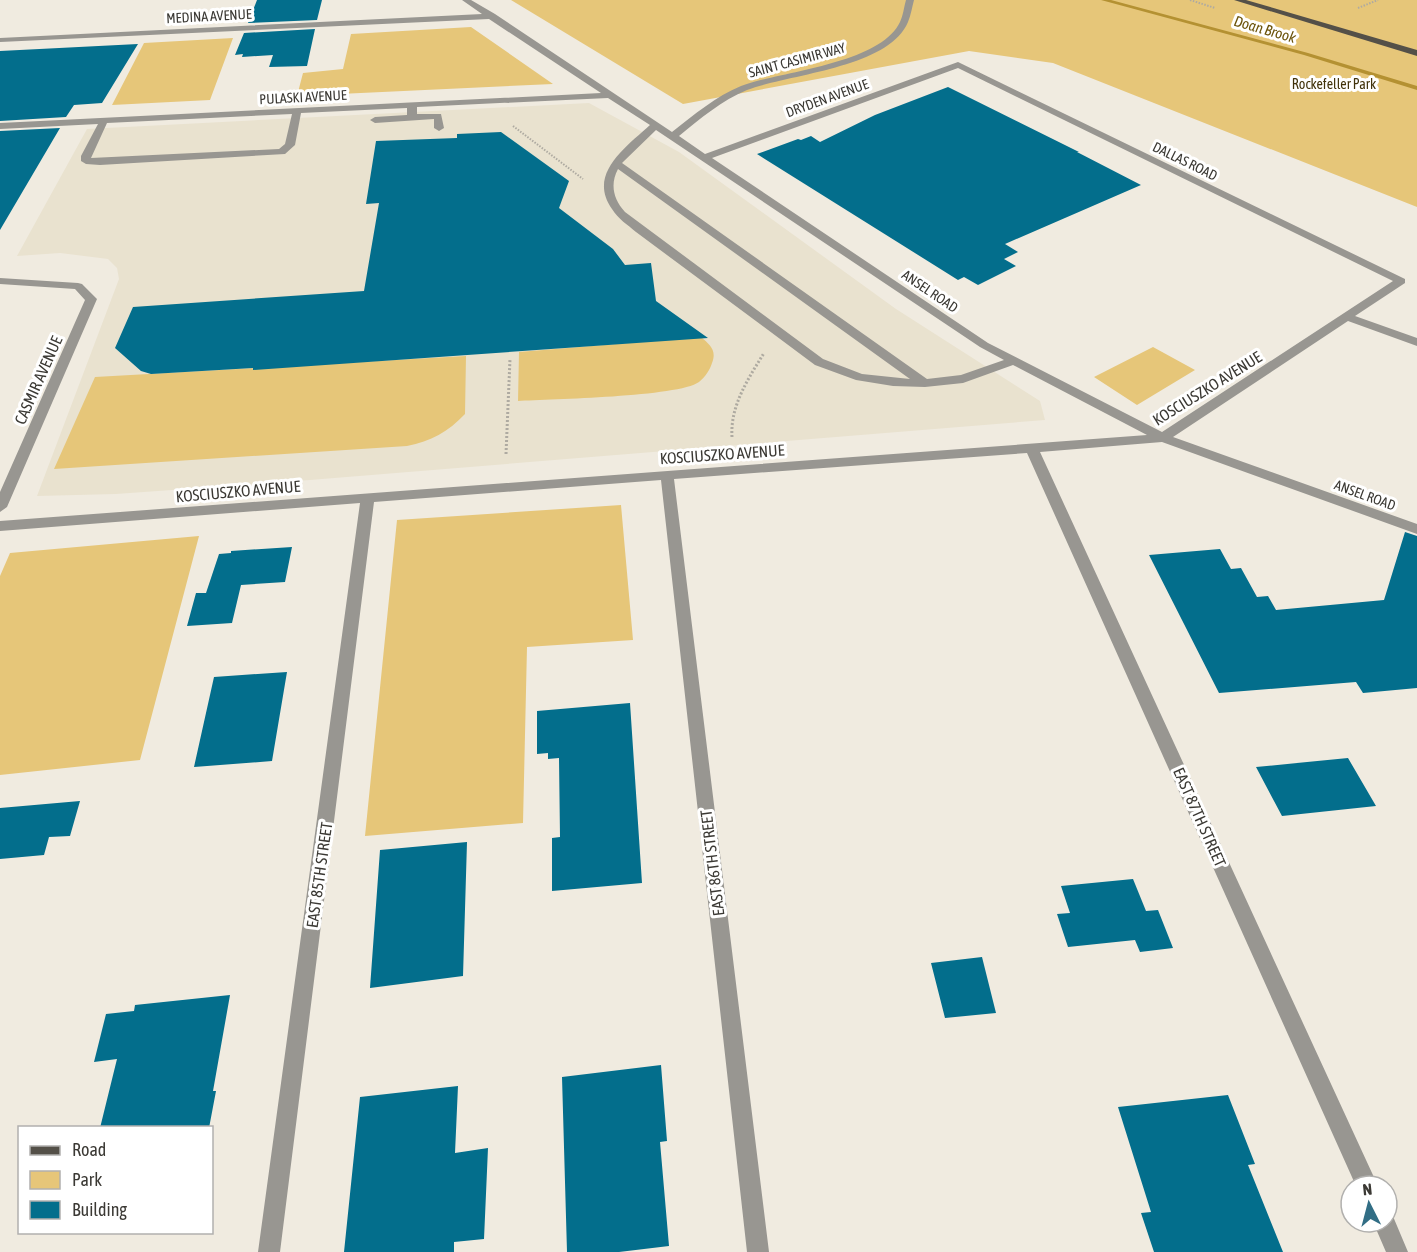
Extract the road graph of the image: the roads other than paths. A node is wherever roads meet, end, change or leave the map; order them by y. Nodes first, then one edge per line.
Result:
1 (466, 0) edge
2 (910, 0) edge
3 (1238, 0) edge
4 (492, 16) junction
5 (0, 40) edge
6 (1417, 53) edge
7 (958, 65) joint
8 (608, 95) junction
9 (412, 105) junction
10 (297, 111) junction
11 (412, 117) junction
12 (104, 120) junction
13 (375, 120) dead end
14 (656, 125) junction
15 (0, 126) edge
16 (439, 128) dead end
17 (673, 136) junction
18 (705, 158) junction
19 (616, 163) junction
20 (0, 281) edge
21 (1401, 281) joint
22 (1346, 317) junction
23 (1417, 342) edge
24 (1013, 361) junction
25 (925, 383) junction
26 (1163, 438) junction
27 (1032, 449) junction
28 (666, 475) junction
29 (368, 497) junction
30 (0, 507) edge
31 (0, 526) edge
32 (1417, 529) edge
33 (1362, 1174) edge
34 (1389, 1234) edge
35 (269, 1252) edge
36 (758, 1252) edge
37 (1397, 1252) edge

1 - 4 street, ANSEL ROAD
2 - 17 street, SAINT CASIMIR WAY
3 - 6 main road
4 - 5 street, MEDINA AVENUE
4 - 8 street, ANSEL ROAD
7 - 18 street, DRYDEN AVENUE
7 - 21 street, DALLAS ROAD
8 - 9 street, PULASKI AVENUE
8 - 14 street, ANSEL ROAD
9 - 10 street, PULASKI AVENUE
9 - 11 street
10 - 12 street, PULASKI AVENUE
10 - 12 street
11 - 13 street
11 - 16 street
12 - 15 street, PULASKI AVENUE
14 - 17 street, ANSEL ROAD
14 - 19 street
17 - 18 street, ANSEL ROAD
18 - 24 street, ANSEL ROAD
19 - 25 street
19 - 25 street
20 - 30 street, CASMIR AVENUE
21 - 22 street, KOSCIUSZKO AVENUE
22 - 23 street
22 - 26 street, KOSCIUSZKO AVENUE
24 - 25 street
24 - 26 street, ANSEL ROAD
26 - 27 street, KOSCIUSZKO AVENUE
26 - 32 street, ANSEL ROAD
27 - 28 street, KOSCIUSZKO AVENUE
27 - 33 street, EAST 87TH STREET
28 - 29 street, KOSCIUSZKO AVENUE
28 - 36 street, EAST 86TH STREET
29 - 31 street, KOSCIUSZKO AVENUE
29 - 35 street, EAST 85TH STREET
34 - 37 street

